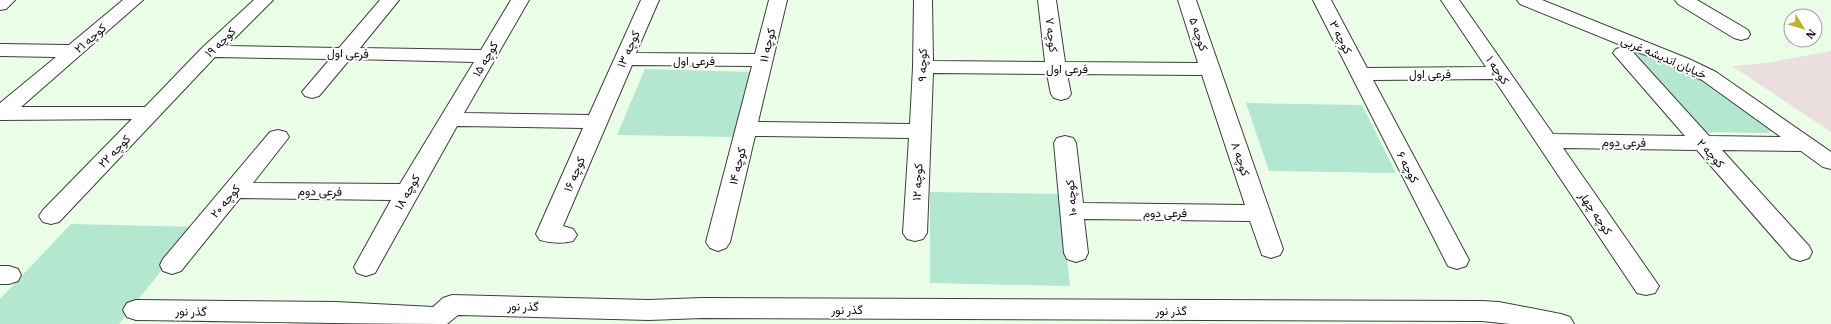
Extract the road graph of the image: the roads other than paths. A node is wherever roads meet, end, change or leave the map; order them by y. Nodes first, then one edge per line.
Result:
1 (6, 0) edge
2 (134, 0) edge
3 (264, 0) edge
4 (390, 0) edge
5 (520, 0) edge
6 (650, 0) edge
7 (778, 0) edge
8 (922, 0) edge
9 (1047, 0) edge
10 (1187, 0) edge
11 (1322, 0) edge
12 (1450, 0) edge
13 (1526, 0) edge
14 (1684, 0) edge
15 (0, 5) edge
16 (1741, 34) dead end
17 (0, 50) edge
18 (74, 51) junction
19 (210, 52) junction
20 (344, 53) junction
21 (1623, 53) dead end
22 (486, 56) junction
23 (624, 59) junction
24 (763, 60) junction
25 (923, 67) junction
26 (1056, 68) junction
27 (1210, 69) junction
28 (1500, 73) junction
29 (1360, 74) junction
30 (177, 86) joint
31 (755, 91) joint
32 (312, 92) dead end
33 (1062, 94) dead end
34 (607, 99) joint
35 (1, 113) edge
36 (150, 113) junction
37 (451, 119) junction
38 (597, 122) junction
39 (746, 129) junction
40 (920, 131) junction
41 (278, 137) dead end
42 (1546, 141) junction
43 (1066, 143) dead end
44 (1702, 143) junction
45 (1806, 144) junction
46 (1831, 162) edge
47 (234, 190) junction
48 (407, 192) junction
49 (1072, 212) junction
50 (1258, 213) junction
51 (51, 216) dead end
52 (915, 233) dead end
53 (565, 235) dead end
54 (718, 242) dead end
55 (1271, 249) dead end
56 (1800, 252) dead end
57 (1076, 253) dead end
58 (1457, 260) dead end
59 (172, 265) dead end
60 (366, 267) dead end
61 (1646, 286) dead end
62 (136, 310) dead end
63 (950, 316) edge
64 (647, 317) edge
65 (1561, 324) edge

1 - 15 street
2 - 18 street, کوچه ۲۱
3 - 19 street, کوچه ۱۹
4 - 20 street
5 - 22 street, کوچه ۱۵
6 - 23 street, کوچه ۱۳
7 - 24 street, کوچه ۱۱
8 - 25 street, کوچه ۹
9 - 26 street, کوچه ۷
10 - 27 street, کوچه ۵
11 - 29 street, کوچه ۳
12 - 28 street, کوچه ۱
13 - 45 street, خیابان اندیشه غربی
14 - 16 street
17 - 18 street
18 - 35 street, کوچه ۲۱
19 - 20 street, فرعی اول
19 - 30 street, کوچه ۱۹
20 - 22 street, فرعی اول
20 - 32 street
21 - 44 street, کوچه ۲
22 - 37 street, کوچه ۱۵
23 - 24 street, فرعی اول
23 - 34 street, کوچه ۱۳
24 - 31 street, کوچه ۱۱
25 - 26 street, فرعی اول
25 - 40 street, کوچه ۹
26 - 27 street, فرعی اول
26 - 33 street, کوچه ۷
27 - 50 street, کوچه ۸
28 - 29 street, فرعی اول
28 - 42 street, کوچه ۱
29 - 58 street, کوچه ۶
30 - 36 street, کوچه ۲۲
31 - 39 street, کوچه ۱۴
34 - 38 street, کوچه ۱۶
35 - 36 street
36 - 51 street, کوچه ۲۲
37 - 38 street
37 - 48 street, کوچه ۱۸
38 - 53 street, کوچه ۱۶
39 - 40 street
39 - 54 street, کوچه ۱۴
40 - 52 street, کوچه ۱۲
41 - 47 street, کوچه ۲۰
42 - 44 street, فرعی دوم
42 - 61 street, کوچه چهار
43 - 49 street, کوچه ۱۰
44 - 45 street
44 - 56 street, کوچه ۲
45 - 46 street, خیابان اندیشه غربی
47 - 48 street, فرعی دوم
47 - 59 street, کوچه ۲۰
48 - 60 street, کوچه ۱۸
49 - 50 street, فرعی دوم
49 - 57 street, کوچه ۱۰
50 - 55 street, کوچه ۸
62 - 64 street, گذر نور
63 - 64 street, گذر نور
63 - 65 street, گذر نور

